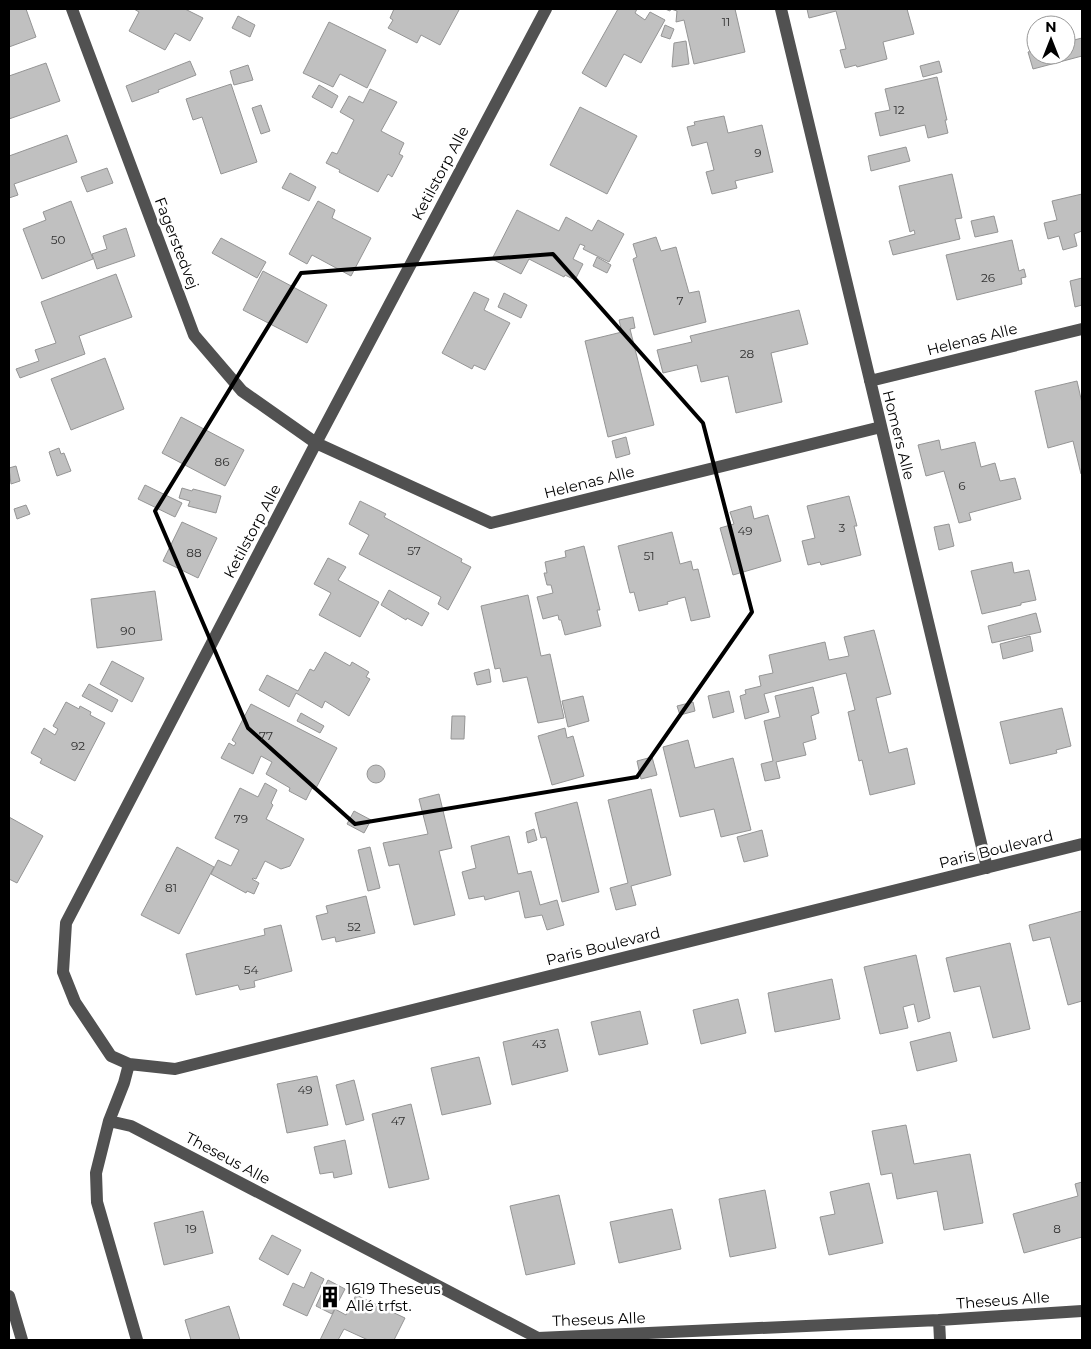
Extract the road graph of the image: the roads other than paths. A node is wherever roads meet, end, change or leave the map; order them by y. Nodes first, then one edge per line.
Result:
1 (72, 9) edge
2 (546, 9) edge
3 (781, 9) edge
4 (1082, 329) edge
5 (870, 381) junction
6 (881, 427) junction
7 (316, 443) junction
8 (1082, 844) edge
9 (987, 868) junction
10 (130, 1064) junction
11 (108, 1121) junction
12 (9, 1296) edge
13 (1082, 1311) edge
14 (939, 1320) junction
15 (538, 1339) edge
16 (22, 1340) edge
17 (137, 1340) edge
18 (940, 1340) edge

1 - 7 street, Fagerstedvej
2 - 7 street, Ketilstorp Alle
3 - 5 street, Homers Alle
4 - 5 street, Helenas Alle
5 - 6 street, Homers Alle
6 - 7 street, Helenas Alle
6 - 9 street, Homers Alle
7 - 10 street, Ketilstorp Alle
8 - 9 street, Paris Boulevard
9 - 10 street, Paris Boulevard
10 - 11 street
11 - 15 street, Theseus Alle
11 - 17 street
12 - 16 street
13 - 14 street, Theseus Alle
14 - 15 street, Theseus Alle
14 - 18 street

